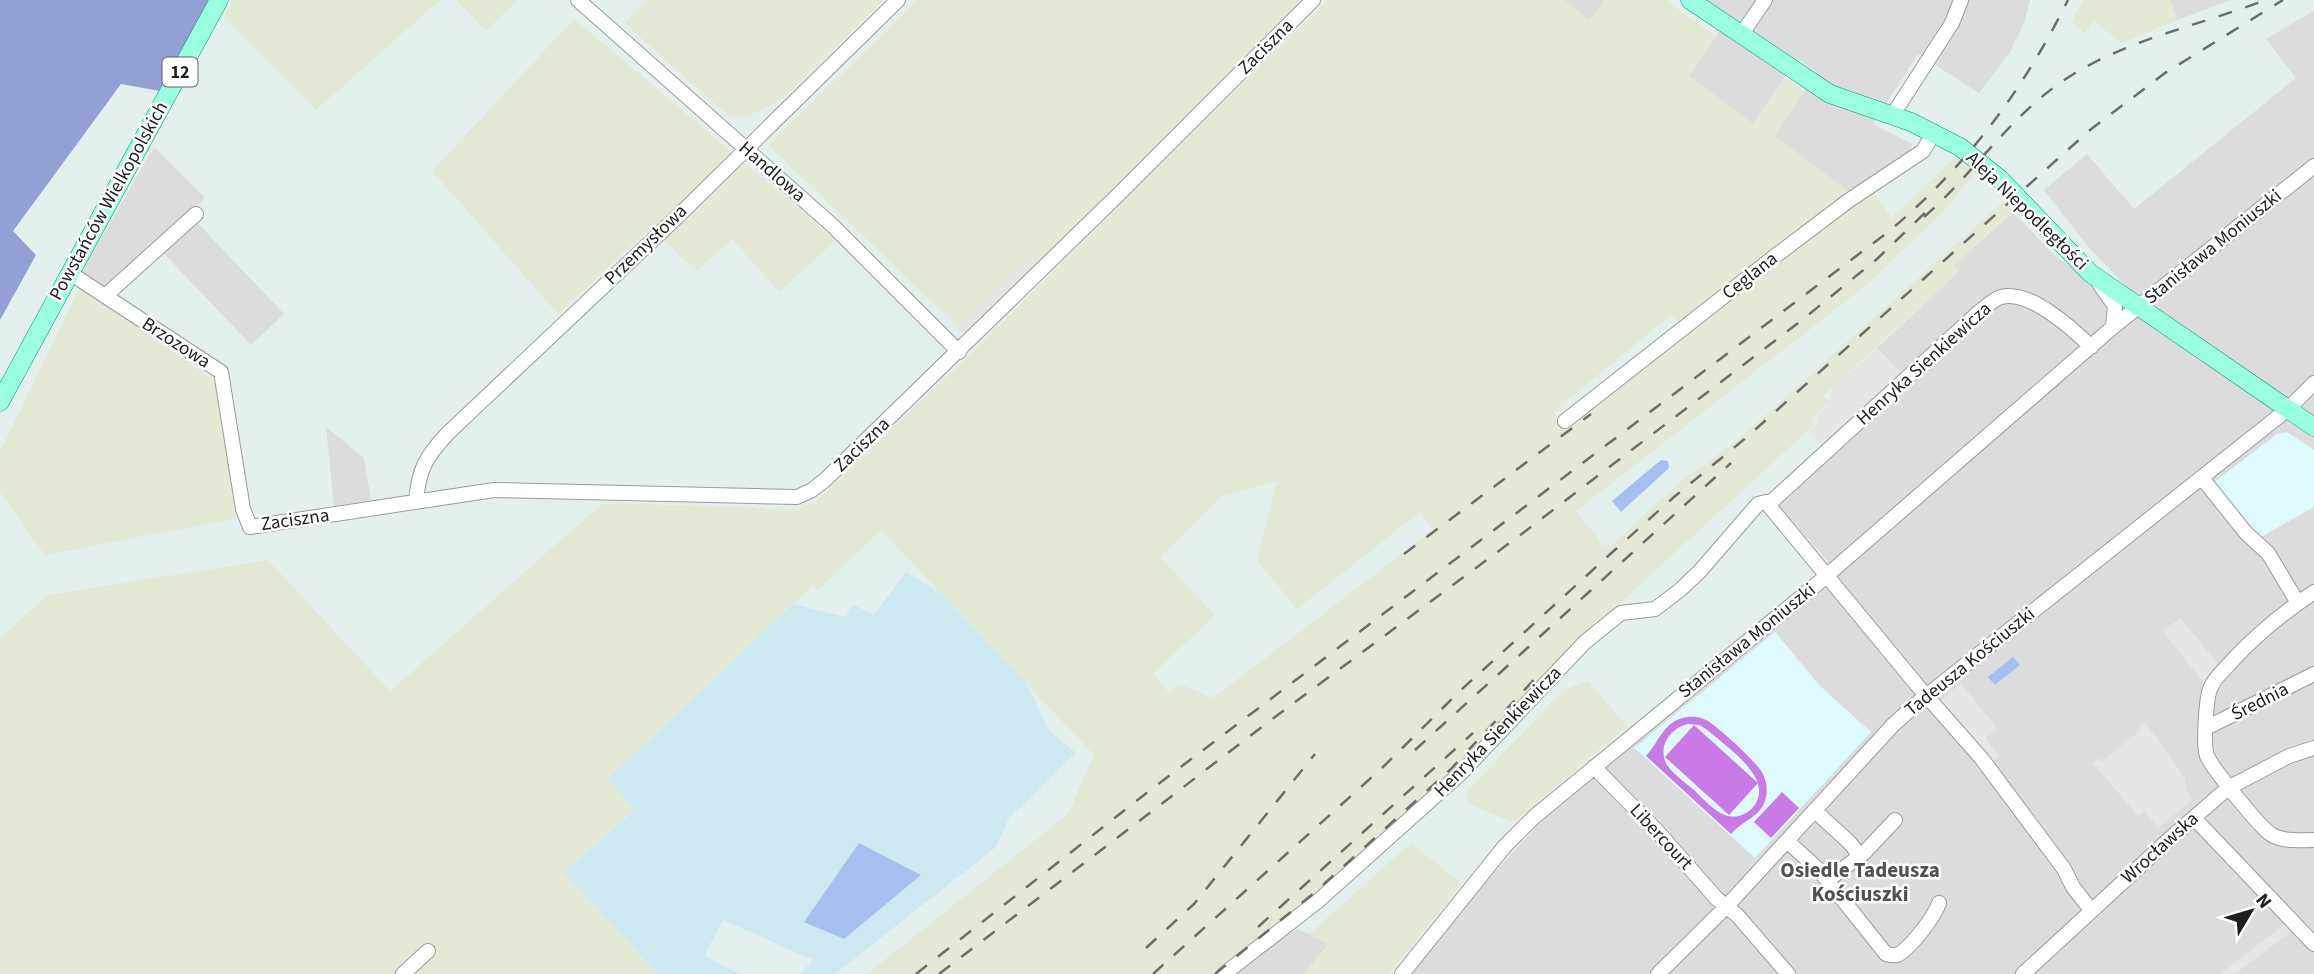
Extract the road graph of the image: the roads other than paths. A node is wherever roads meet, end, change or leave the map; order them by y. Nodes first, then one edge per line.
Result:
1 (219, 0) edge
2 (578, 0) edge
3 (898, 0) edge
4 (1313, 0) edge
5 (1690, 0) edge
6 (1765, 0) edge
7 (1961, 0) edge
8 (1741, 35) junction
9 (1892, 117) junction
10 (1934, 132) junction
11 (746, 149) junction
12 (2314, 166) edge
13 (196, 214) dead end
14 (2091, 273) junction
15 (70, 274) junction
16 (105, 296) junction
17 (2138, 307) junction
18 (2113, 327) junction
19 (2091, 347) junction
20 (959, 352) junction
21 (2314, 383) edge
22 (0, 402) edge
23 (2288, 408) junction
24 (1565, 421) dead end
25 (2314, 427) edge
26 (2202, 478) junction
27 (416, 501) junction
28 (1770, 503) junction
29 (250, 527) joint
30 (1826, 576) junction
31 (2314, 593) edge
32 (2298, 603) junction
33 (2314, 674) edge
34 (1927, 696) junction
35 (2206, 728) junction
36 (2314, 748) edge
37 (1594, 767) junction
38 (2228, 788) junction
39 (1815, 811) junction
40 (2194, 818) junction
41 (1895, 820) dead end
42 (2314, 840) edge
43 (1787, 841) junction
44 (1860, 856) junction
45 (1828, 880) junction
46 (1939, 903) dead end
47 (1726, 907) junction
48 (2091, 910) junction
49 (2311, 934) edge
50 (428, 951) dead end
51 (2039, 968) edge
52 (403, 974) edge
53 (1224, 974) edge
54 (1402, 974) edge
55 (1658, 974) edge
56 (1788, 974) edge
57 (2023, 974) edge

1 - 15 main road, Powstańców Wielkopolskich / 12
2 - 11 street, Handlowa
3 - 11 street, Przemysłowa
4 - 20 street, Zaciszna
5 - 8 main road, Aleja Niepodległości
6 - 8 street
7 - 9 street
8 - 9 main road, Aleja Niepodległości
9 - 10 main road, Aleja Niepodległości
10 - 14 main road, Aleja Niepodległości
10 - 24 street, Ceglana
11 - 20 street, Handlowa
11 - 27 street, Przemysłowa
12 - 17 street, Stanisława Moniuszki
13 - 16 street
14 - 17 main road, Aleja Niepodległości
14 - 18 street, Stanisława Moniuszki
15 - 16 street, Brzozowa
15 - 22 main road, Powstańców Wielkopolskich / 12
16 - 29 street, Brzozowa
17 - 18 street, Stanisława Moniuszki
17 - 23 main road, Aleja Niepodległości
18 - 19 street, Stanisława Moniuszki
19 - 28 street, Henryka Sienkiewicza
19 - 30 street, Stanisława Moniuszki
20 - 27 street, Zaciszna
21 - 23 street, Tadeusza Kościuszki
23 - 25 main road, Aleja Niepodległości
23 - 26 street, Tadeusza Kościuszki
26 - 32 street
26 - 34 street, Tadeusza Kościuszki
27 - 29 street, Zaciszna
28 - 30 street
28 - 53 street, Henryka Sienkiewicza
30 - 34 street
30 - 37 street, Stanisława Moniuszki
31 - 32 street
32 - 35 street
33 - 35 street, Średnia
34 - 39 street, Tadeusza Kościuszki
34 - 48 street
35 - 38 street
36 - 38 street, Wrocławska
37 - 47 street, Libercourt
37 - 54 street, Stanisława Moniuszki
38 - 40 street, Wrocławska
38 - 42 street
39 - 43 street, Tadeusza Kościuszki
39 - 44 street
40 - 48 street, Wrocławska
40 - 49 street
41 - 44 street
43 - 45 street
43 - 47 street, Tadeusza Kościuszki
44 - 45 street
45 - 46 street
47 - 55 street, Tadeusza Kościuszki
47 - 56 street, Libercourt
48 - 51 street, Wrocławska
50 - 52 street
51 - 57 street, Wrocławska

